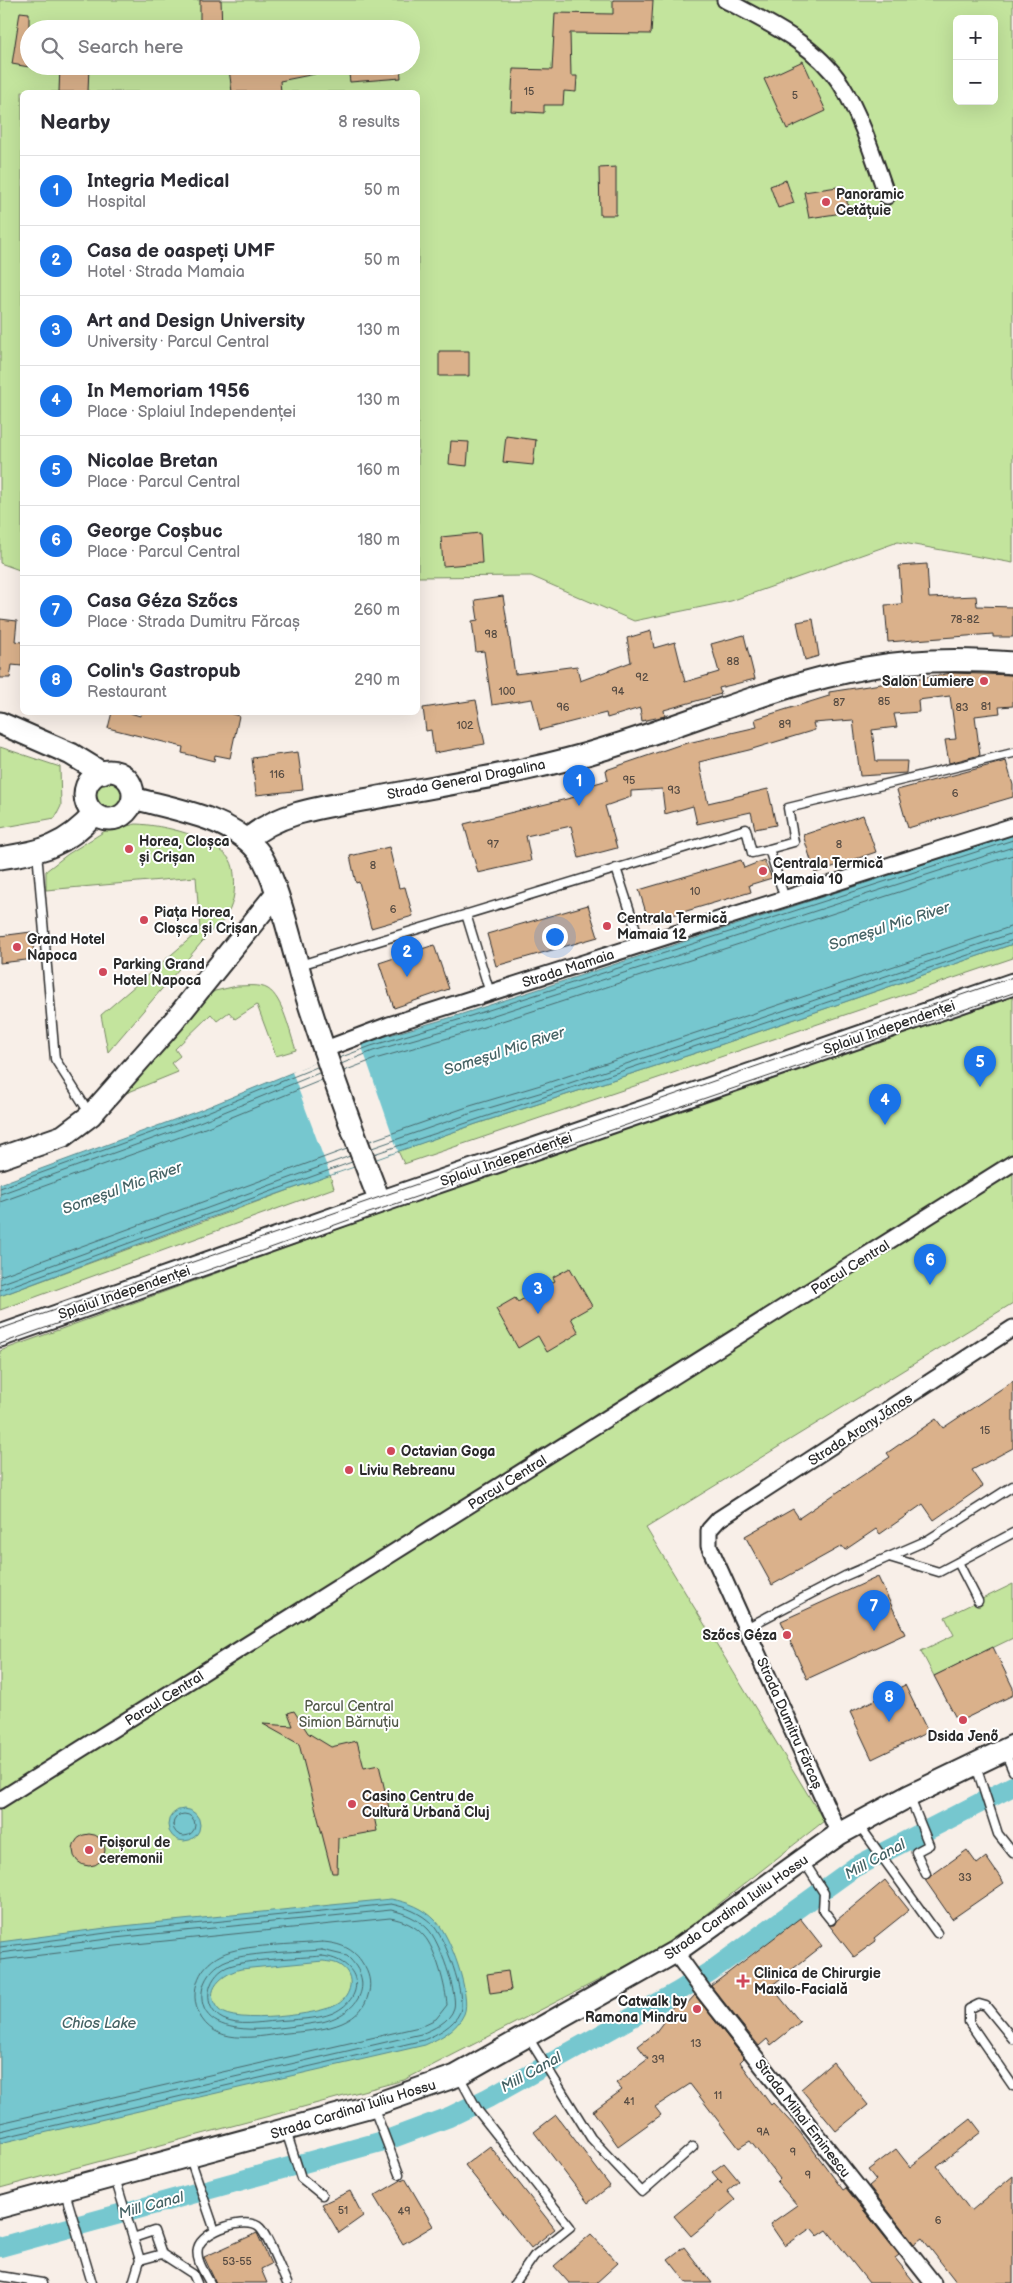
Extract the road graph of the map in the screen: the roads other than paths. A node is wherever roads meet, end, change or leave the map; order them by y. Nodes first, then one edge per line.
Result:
1 (725, 0) edge
2 (887, 196) dead end
3 (1013, 663) edge
4 (0, 724) edge
5 (1013, 753) edge
6 (102, 772) junction
7 (133, 798) junction
8 (94, 814) junction
9 (1013, 826) edge
10 (247, 840) junction
11 (769, 849) junction
12 (37, 852) junction
13 (0, 858) edge
14 (616, 868) junction
15 (276, 894) junction
16 (785, 899) junction
17 (466, 914) junction
18 (641, 945) junction
19 (298, 965) junction
20 (1013, 984) edge
21 (490, 993) junction
22 (326, 1056) junction
23 (90, 1115) junction
24 (0, 1158) edge
25 (1013, 1163) edge
26 (380, 1202) junction
27 (1013, 1328) edge
28 (0, 1336) edge
29 (1013, 1486) edge
30 (708, 1530) joint
31 (1013, 1533) edge
32 (889, 1557) junction
33 (958, 1562) junction
34 (978, 1601) dead end
35 (746, 1628) junction
36 (1009, 1748) edge
37 (975, 1764) junction
38 (1013, 1771) edge
39 (909, 1796) junction
40 (0, 1800) edge
41 (863, 1831) junction
42 (839, 1834) junction
43 (1013, 1853) edge
44 (803, 1860) junction
45 (926, 1874) dead end
46 (830, 1920) dead end
47 (938, 1932) dead end
48 (680, 1960) junction
49 (1013, 2039) edge
50 (532, 2043) junction
51 (462, 2082) junction
52 (1013, 2086) edge
53 (376, 2115) junction
54 (289, 2138) junction
55 (693, 2147) dead end
56 (192, 2164) junction
57 (399, 2174) dead end
58 (114, 2176) junction
59 (64, 2189) junction
60 (322, 2195) dead end
61 (0, 2207) edge
62 (215, 2231) junction
63 (133, 2238) junction
64 (162, 2254) junction
65 (140, 2260) junction
66 (0, 2276) edge
67 (42, 2283) edge
68 (92, 2283) edge
69 (133, 2283) edge
70 (197, 2283) edge
71 (210, 2283) edge
72 (287, 2283) edge
73 (515, 2283) edge
74 (933, 2283) edge

1 - 2 street
3 - 10 street, Strada General Dragalina
4 - 6 street
5 - 11 lane
6 - 7 street
6 - 8 street
7 - 8 street
7 - 10 street
8 - 12 street
9 - 16 street, Strada Mamaia
10 - 15 street
11 - 14 lane
11 - 16 lane
12 - 13 street
12 - 23 lane
14 - 17 lane
14 - 18 lane
15 - 19 street
15 - 23 street
16 - 18 street, Strada Mamaia
17 - 19 lane
17 - 21 lane
18 - 21 street, Strada Mamaia
19 - 22 street
20 - 26 street, Splaiul Independenței
21 - 22 street, Strada Mamaia
22 - 26 street
23 - 24 street
25 - 40 street, Parcul Central
26 - 28 street, Splaiul Independenței
27 - 30 street, Strada Arany János
29 - 32 lane
30 - 35 street, Strada Dumitru Fărcaș
31 - 33 lane
32 - 33 lane
32 - 35 lane
33 - 34 lane
35 - 42 street, Strada Dumitru Fărcaș
36 - 37 street, Strada Cardinal Iuliu Hossu
36 - 38 lane
37 - 39 street, Strada Cardinal Iuliu Hossu
37 - 43 lane
39 - 41 street, Strada Cardinal Iuliu Hossu
39 - 45 lane
41 - 42 street, Strada Cardinal Iuliu Hossu
41 - 47 lane
42 - 44 street, Strada Cardinal Iuliu Hossu
44 - 46 lane
44 - 48 street, Strada Cardinal Iuliu Hossu
48 - 50 street, Strada Cardinal Iuliu Hossu
48 - 74 street, Strada Mihai Eminescu
49 - 52 lane
50 - 51 street, Strada Cardinal Iuliu Hossu
50 - 55 lane
51 - 53 street, Strada Cardinal Iuliu Hossu
51 - 73 lane
53 - 54 street, Strada Cardinal Iuliu Hossu
53 - 57 lane
54 - 56 street, Strada Cardinal Iuliu Hossu
54 - 60 lane
56 - 58 street, Strada Cardinal Iuliu Hossu
56 - 62 lane
58 - 59 street, Strada Cardinal Iuliu Hossu
58 - 63 lane
59 - 61 street, Strada Cardinal Iuliu Hossu
59 - 68 lane
62 - 71 lane
62 - 72 lane
63 - 64 lane
63 - 65 lane
64 - 65 lane
64 - 70 lane
65 - 69 lane
66 - 67 lane

